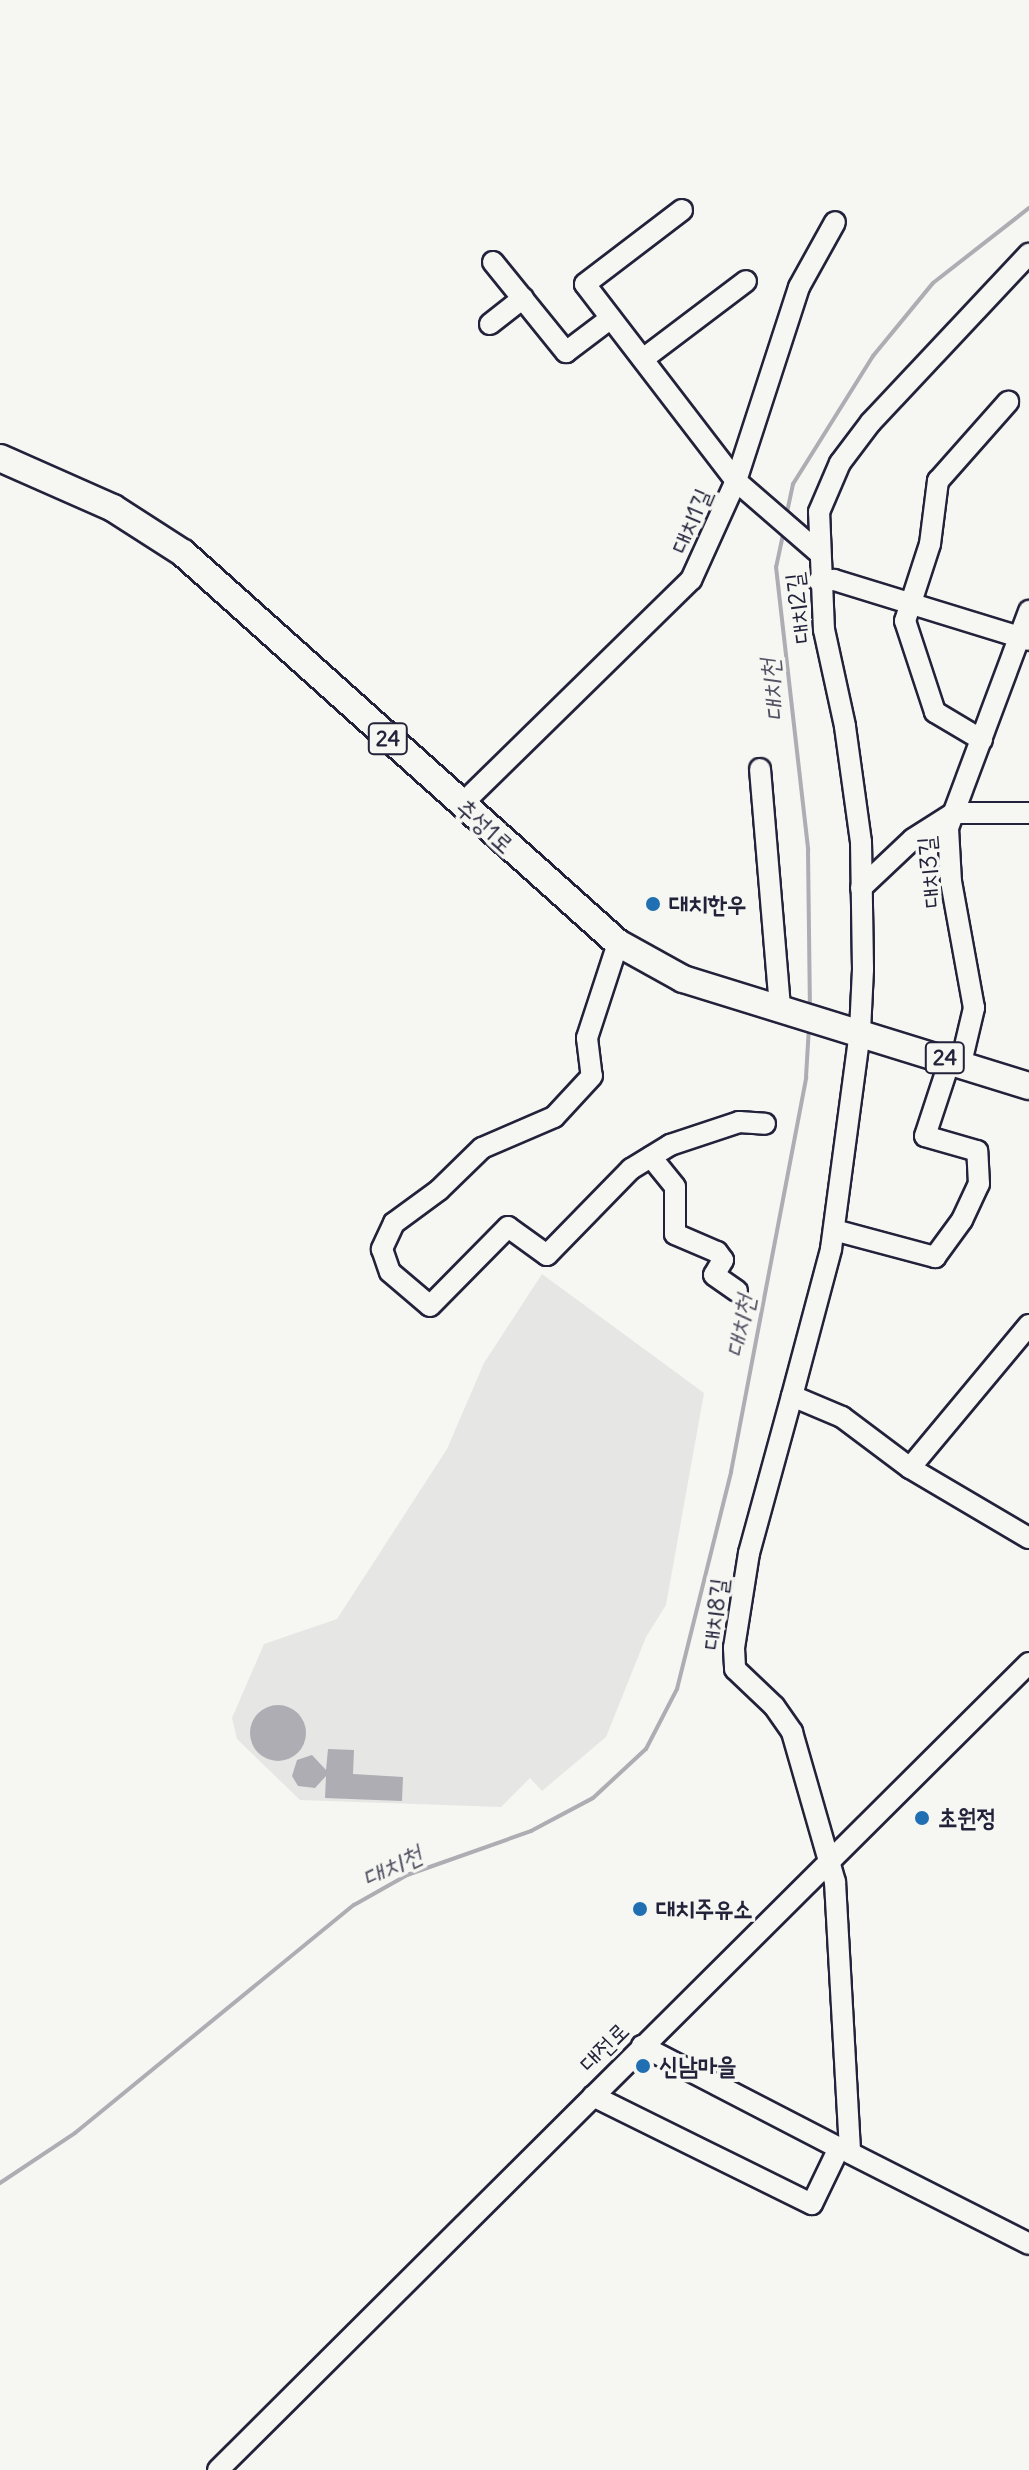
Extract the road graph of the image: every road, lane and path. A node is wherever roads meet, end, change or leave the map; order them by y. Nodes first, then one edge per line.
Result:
1 (682, 210) dead end
2 (835, 222) dead end
3 (1029, 254) edge
4 (493, 262) dead end
5 (746, 281) dead end
6 (523, 298) junction
7 (611, 318) junction
8 (490, 324) dead end
9 (643, 359) junction
10 (1008, 402) dead end
11 (0, 458) edge
12 (736, 481) junction
13 (810, 546) junction
14 (819, 581) junction
15 (907, 603) junction
16 (1029, 611) edge
17 (1024, 638) edge
18 (982, 740) junction
19 (760, 769) dead end
20 (461, 805) junction
21 (954, 813) junction
22 (1029, 813) edge
23 (861, 888) junction
24 (618, 943) junction
25 (780, 1008) junction
26 (860, 1031) junction
27 (955, 1062) junction
28 (1029, 1086) edge
29 (765, 1124) dead end
30 (651, 1157) junction
31 (834, 1230) junction
32 (737, 1291) dead end
33 (1029, 1325) edge
34 (792, 1396) junction
35 (910, 1468) junction
36 (1029, 1538) edge
37 (1029, 1663) edge
38 (827, 1865) junction
39 (642, 2046) junction
40 (593, 2096) junction
41 (844, 2150) junction
42 (1029, 2244) edge
43 (218, 2470) edge

1 - 7 street, 대치1길
2 - 12 street
3 - 13 street, 대치2길
4 - 6 street
5 - 9 street
6 - 7 street
6 - 8 street
7 - 9 street, 대치1길
9 - 12 street, 대치1길
10 - 15 street
11 - 20 main road, 추성1로 / 24
12 - 13 street
12 - 20 street, 대치1길
13 - 14 street, 대치2길
14 - 15 street
14 - 23 street, 대치2길
15 - 17 street
15 - 18 street
16 - 17 street, 대치3길
17 - 18 street, 대치3길
18 - 21 street, 대치3길
19 - 25 street
20 - 24 main road, 추성1로 / 24
21 - 22 street
21 - 23 street
21 - 27 street, 대치3길
23 - 26 street, 대치2길
24 - 25 main road, 추성1로 / 24
24 - 30 street
25 - 26 main road, 추성1로 / 24
26 - 27 main road, 추성1로 / 24
26 - 31 street, 대치8길
27 - 28 main road, 추성1로 / 24
27 - 31 street, 대치3길
29 - 30 street
30 - 32 street
31 - 34 street, 대치8길
33 - 35 street
34 - 35 street
34 - 38 street, 대치8길
35 - 36 street
37 - 38 street, 대전로
38 - 39 street, 대전로
38 - 41 street, 대치8길
39 - 40 street, 대전로
39 - 41 street
40 - 41 street
40 - 43 street, 대전로
41 - 42 street

